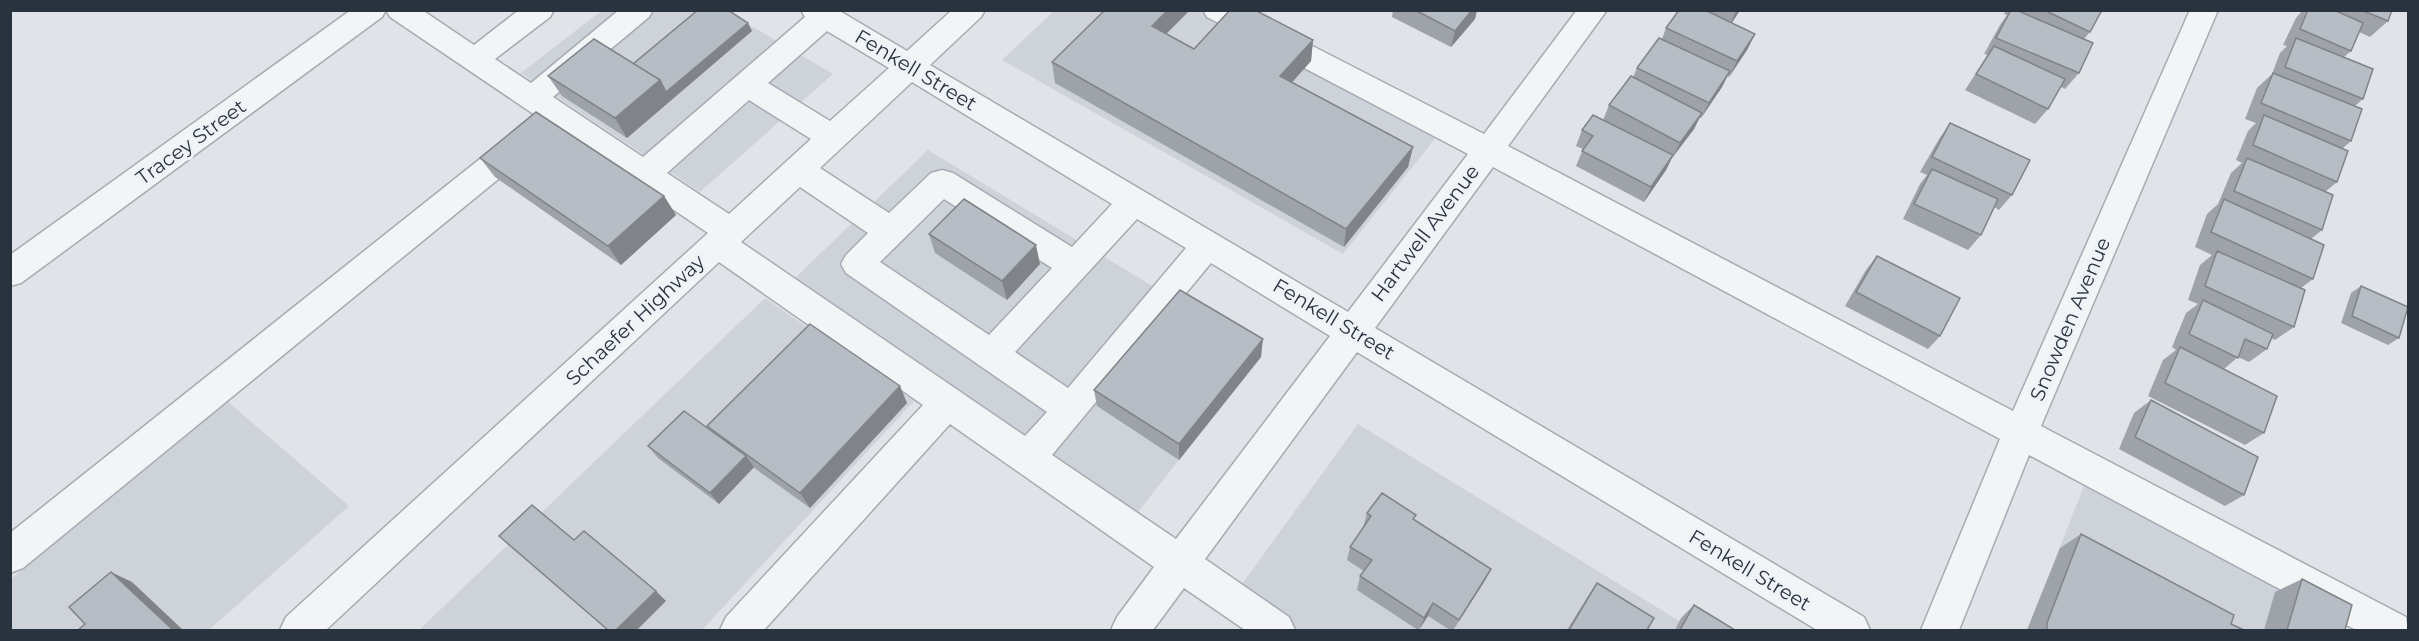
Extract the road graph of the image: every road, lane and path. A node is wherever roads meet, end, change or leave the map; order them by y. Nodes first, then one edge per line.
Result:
1 (372, 10) edge
2 (400, 10) edge
3 (540, 10) edge
4 (639, 10) edge
5 (971, 10) edge
6 (1217, 10) edge
7 (1593, 10) edge
8 (2204, 10) edge
9 (819, 12) edge
10 (1266, 21) edge
11 (474, 60) junction
12 (910, 66) junction
13 (746, 84) junction
14 (544, 107) junction
15 (833, 138) junction
16 (1488, 150) junction
17 (798, 170) junction
18 (645, 174) junction
19 (1135, 201) junction
20 (891, 231) junction
21 (724, 238) junction
22 (1208, 244) junction
23 (1075, 266) junction
24 (10, 273) edge
25 (1352, 331) junction
26 (991, 355) junction
27 (948, 402) junction
28 (1071, 408) junction
29 (2020, 434) junction
30 (1028, 458) junction
31 (10, 556) edge
32 (1180, 563) junction
33 (299, 630) edge
34 (739, 630) edge
35 (1130, 630) edge
36 (1276, 630) edge
37 (1851, 630) edge
38 (1941, 630) edge
39 (2393, 630) edge

1 - 24 street, Tracey Street
2 - 11 street
3 - 11 street
4 - 14 street
5 - 12 street, Schaefer Highway
6 - 10 street
7 - 16 street, Hartwell Avenue
8 - 29 street, Snowden Avenue
9 - 12 street, Fenkell Street
9 - 13 street
10 - 16 street
11 - 14 street
12 - 15 street, Schaefer Highway
12 - 19 street, Fenkell Street
13 - 15 street
13 - 18 street
14 - 18 street
14 - 31 street
15 - 17 street, Schaefer Highway
16 - 25 street, Hartwell Avenue
16 - 29 street
17 - 20 street
17 - 21 street, Schaefer Highway
18 - 21 street
19 - 22 street, Fenkell Street
19 - 23 street
20 - 23 street
20 - 26 street
21 - 27 street
21 - 33 street, Schaefer Highway
22 - 25 street, Fenkell Street
22 - 28 street
23 - 26 street
25 - 32 street, Hartwell Avenue
25 - 37 street, Fenkell Street
26 - 28 street
27 - 30 street
27 - 34 street
28 - 30 street
29 - 38 street, Snowden Avenue
29 - 39 street
30 - 32 street
32 - 35 street, Hartwell Avenue
32 - 36 street

